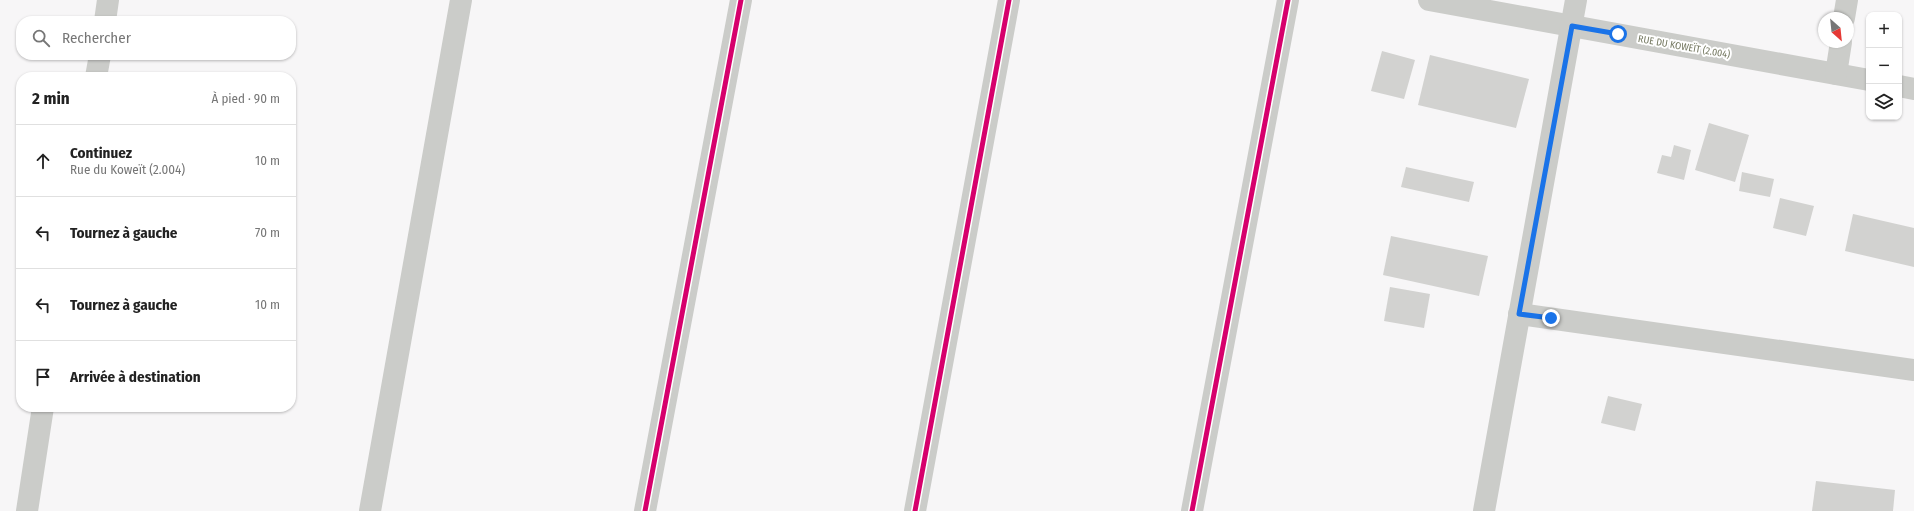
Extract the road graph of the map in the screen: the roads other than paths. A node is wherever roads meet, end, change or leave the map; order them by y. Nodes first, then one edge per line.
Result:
1 (108, 0) edge
2 (461, 0) edge
3 (741, 0) edge
4 (1009, 0) edge
5 (1288, 0) edge
6 (1429, 0) edge
7 (1576, 0) edge
8 (1847, 0) edge
9 (1845, 12) edge
10 (106, 16) edge
11 (1572, 26) junction
12 (1840, 48) edge
13 (99, 60) edge
14 (97, 72) edge
15 (1836, 74) junction
16 (1866, 79) edge
17 (1902, 86) edge
18 (1914, 88) edge
19 (1519, 314) junction
20 (1914, 370) edge
21 (42, 412) edge
22 (27, 511) edge
23 (370, 511) edge
24 (646, 511) edge
25 (915, 511) edge
26 (1192, 511) edge
27 (1484, 511) edge

1 - 10 street
2 - 23 street
3 - 24 street
4 - 25 street
5 - 26 street
6 - 11 street, RUE DU KOWEÏT (2.004)
7 - 11 street
8 - 9 street
11 - 15 street, RUE DU KOWEÏT (2.004)
11 - 19 street
12 - 15 street
13 - 14 street
15 - 16 street, RUE DU KOWEÏT (2.004)
17 - 18 street
19 - 20 street
19 - 27 street
21 - 22 street

